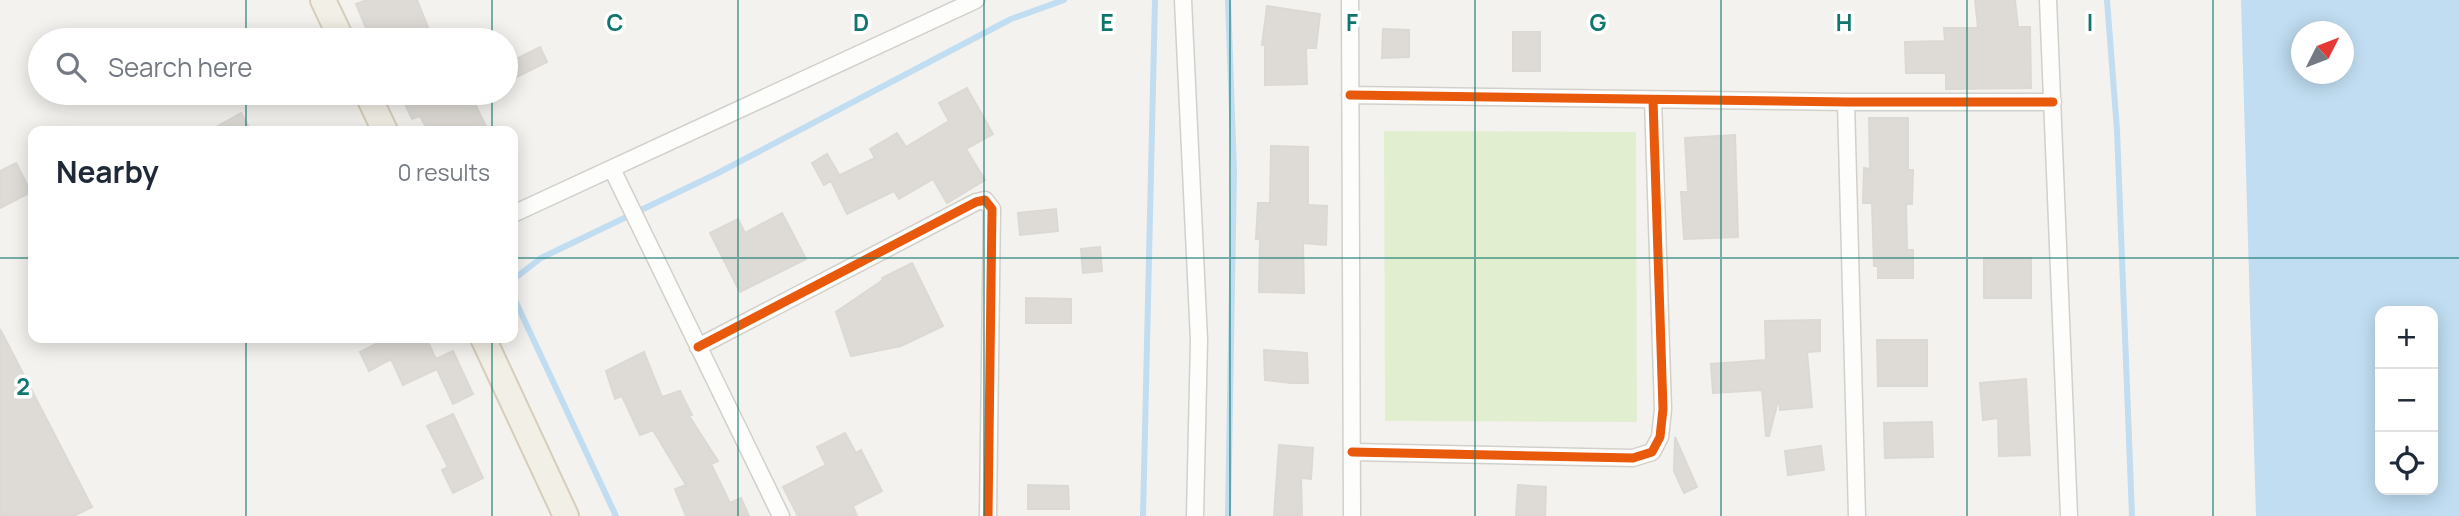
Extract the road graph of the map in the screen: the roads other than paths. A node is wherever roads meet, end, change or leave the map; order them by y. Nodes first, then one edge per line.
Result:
1 (323, 0) edge
2 (976, 0) edge
3 (1183, 0) edge
4 (1350, 0) edge
5 (2048, 0) edge
6 (336, 28) edge
7 (1350, 95) junction
8 (1653, 100) junction
9 (1846, 102) junction
10 (2053, 102) junction
11 (373, 105) edge
12 (384, 126) edge
13 (612, 169) junction
14 (518, 212) edge
15 (485, 343) edge
16 (698, 346) junction
17 (1352, 452) junction
18 (566, 516) edge
19 (781, 516) edge
20 (988, 516) edge
21 (1195, 516) edge
22 (1352, 516) edge
23 (1857, 516) edge
24 (2069, 516) edge

1 - 6 main road
2 - 13 street
3 - 21 street
4 - 7 street
5 - 10 street
7 - 8 street
7 - 17 street
8 - 9 street
8 - 17 street
9 - 10 street
9 - 23 street
10 - 24 street
11 - 12 main road
13 - 14 street
13 - 16 street
15 - 18 main road
16 - 19 street
16 - 20 street
17 - 22 street

